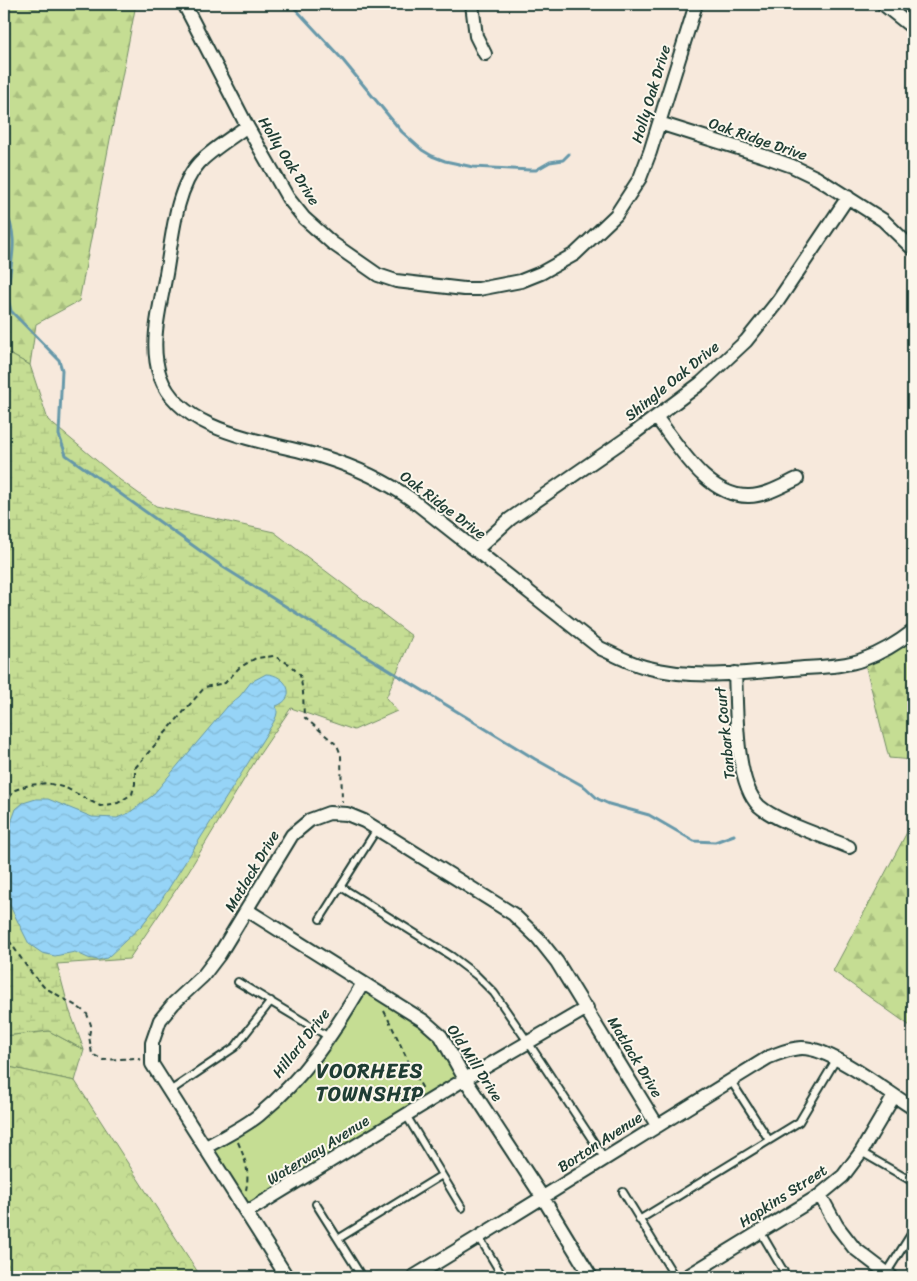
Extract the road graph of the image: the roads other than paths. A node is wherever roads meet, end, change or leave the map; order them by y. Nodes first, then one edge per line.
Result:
1 (184, 4) edge
2 (472, 4) edge
3 (696, 4) edge
4 (883, 4) edge
5 (913, 28) edge
6 (485, 54) dead end
7 (659, 124) junction
8 (247, 126) junction
9 (848, 197) junction
10 (913, 249) edge
11 (656, 416) junction
12 (796, 480) dead end
13 (476, 550) junction
14 (913, 630) edge
15 (735, 673) junction
16 (377, 829) junction
17 (849, 847) dead end
18 (340, 887) junction
19 (247, 910) junction
20 (320, 920) dead end
21 (238, 982) dead end
22 (363, 983) junction
23 (271, 1001) junction
24 (587, 1008) junction
25 (330, 1038) junction
26 (528, 1042) junction
27 (836, 1058) junction
28 (465, 1079) junction
29 (731, 1081) junction
30 (170, 1091) junction
31 (894, 1096) junction
32 (913, 1108) edge
33 (406, 1115) junction
34 (657, 1125) junction
35 (769, 1140) junction
36 (206, 1147) junction
37 (861, 1152) junction
38 (605, 1159) junction
39 (442, 1176) junction
40 (913, 1182) edge
41 (623, 1192) dead end
42 (820, 1195) junction
43 (543, 1198) junction
44 (316, 1204) dead end
45 (462, 1208) dead end
46 (247, 1212) junction
47 (640, 1220) junction
48 (760, 1231) junction
49 (913, 1231) edge
50 (479, 1237) junction
51 (338, 1239) junction
52 (888, 1276) edge
53 (287, 1277) edge
54 (362, 1277) edge
55 (413, 1277) edge
56 (504, 1277) edge
57 (591, 1277) edge
58 (675, 1277) edge
59 (686, 1277) edge
60 (787, 1277) edge

1 - 8 street, Holly Oak Drive
2 - 6 street
3 - 7 street, Holly Oak Drive
4 - 5 street
7 - 8 street, Holly Oak Drive
7 - 9 street, Oak Ridge Drive
8 - 13 street, Oak Ridge Drive
9 - 10 street, Oak Ridge Drive
9 - 11 street, Shingle Oak Drive
11 - 12 street
11 - 13 street, Shingle Oak Drive
13 - 15 street, Oak Ridge Drive
14 - 15 street, Oak Ridge Drive
15 - 17 street, Tanbark Court
16 - 18 lane
16 - 19 street, Matlack Drive
16 - 24 street, Matlack Drive
18 - 20 lane
18 - 26 lane
19 - 22 street, Old Mill Drive
19 - 30 street, Matlack Drive
21 - 23 lane
22 - 25 street, Hillard Drive
22 - 28 street, Old Mill Drive
23 - 25 lane
23 - 30 lane
24 - 26 street, Waterway Avenue
24 - 34 street, Matlack Drive
25 - 36 street, Hillard Drive
26 - 28 street, Waterway Avenue
26 - 38 lane
27 - 29 street, Borton Avenue
27 - 31 street, Borton Avenue
27 - 35 lane
28 - 33 street, Waterway Avenue
28 - 43 street, Old Mill Drive
29 - 34 street, Borton Avenue
29 - 35 lane
30 - 36 street
31 - 32 street, Borton Avenue
31 - 37 street, Hopkins Street
33 - 39 lane
33 - 46 street, Waterway Avenue
34 - 38 street, Borton Avenue
35 - 47 lane
36 - 46 street
37 - 40 lane
37 - 42 street, Hopkins Street
38 - 43 street, Borton Avenue
39 - 45 lane
39 - 51 lane
41 - 47 lane
42 - 48 street, Hopkins Street
42 - 52 street
43 - 50 street, Borton Avenue
43 - 57 street, Old Mill Drive
44 - 51 lane
46 - 53 street
47 - 58 lane
48 - 59 street, Hopkins Street
48 - 60 lane
49 - 52 lane
50 - 55 street, Borton Avenue
50 - 56 lane
51 - 54 lane

